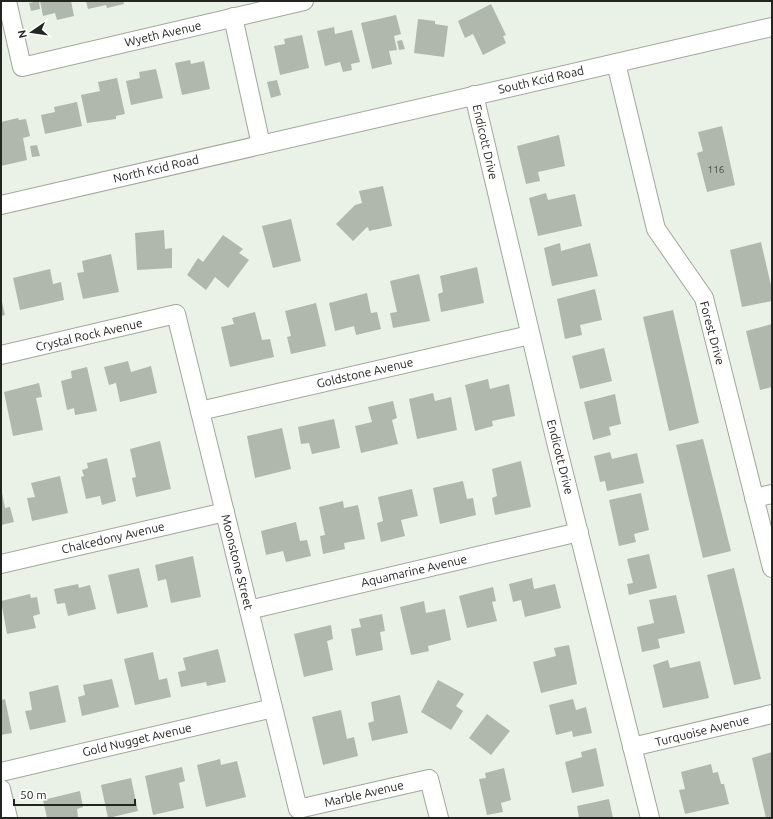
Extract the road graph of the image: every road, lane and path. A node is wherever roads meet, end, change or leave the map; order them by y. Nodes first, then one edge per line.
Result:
1 (7, 1) edge
2 (304, 1) edge
3 (233, 18) junction
4 (772, 27) edge
5 (616, 62) junction
6 (474, 95) junction
7 (311, 133) joint
8 (261, 145) junction
9 (1, 205) edge
10 (176, 314) joint
11 (530, 335) junction
12 (1, 356) edge
13 (200, 411) junction
14 (772, 494) edge
15 (754, 498) junction
16 (225, 512) junction
17 (579, 532) junction
18 (1, 564) edge
19 (772, 568) edge
20 (249, 610) junction
21 (273, 708) junction
22 (772, 714) edge
23 (632, 747) junction
24 (1, 772) edge
25 (1, 789) edge
26 (298, 809) joint
27 (8, 818) edge
28 (439, 818) edge
29 (650, 818) edge

1 - 3 street, Wyeth Avenue
2 - 3 street, Wyeth Avenue
3 - 8 street
4 - 5 street, South Kcid Road
5 - 6 street, South Kcid Road
5 - 15 street, Forest Drive
6 - 7 street, South Kcid Road
6 - 11 street, Endicott Drive
7 - 8 street, North Kcid Road
8 - 9 street, North Kcid Road
10 - 12 street, Crystal Rock Avenue
10 - 13 street, Moonstone Street
11 - 13 street, Goldstone Avenue
11 - 17 street, Endicott Drive
13 - 16 street, Moonstone Street
14 - 15 street
15 - 19 street, Forest Drive
16 - 18 street, Chalcedony Avenue
16 - 20 street, Moonstone Street
17 - 20 street, Aquamarine Avenue
17 - 23 street, Endicott Drive
20 - 21 street, Moonstone Street
21 - 24 street, Gold Nugget Avenue
21 - 26 street, Moonstone Street
22 - 23 street, Turquoise Avenue
23 - 29 street, Endicott Drive
25 - 27 street
26 - 28 street, Marble Avenue

